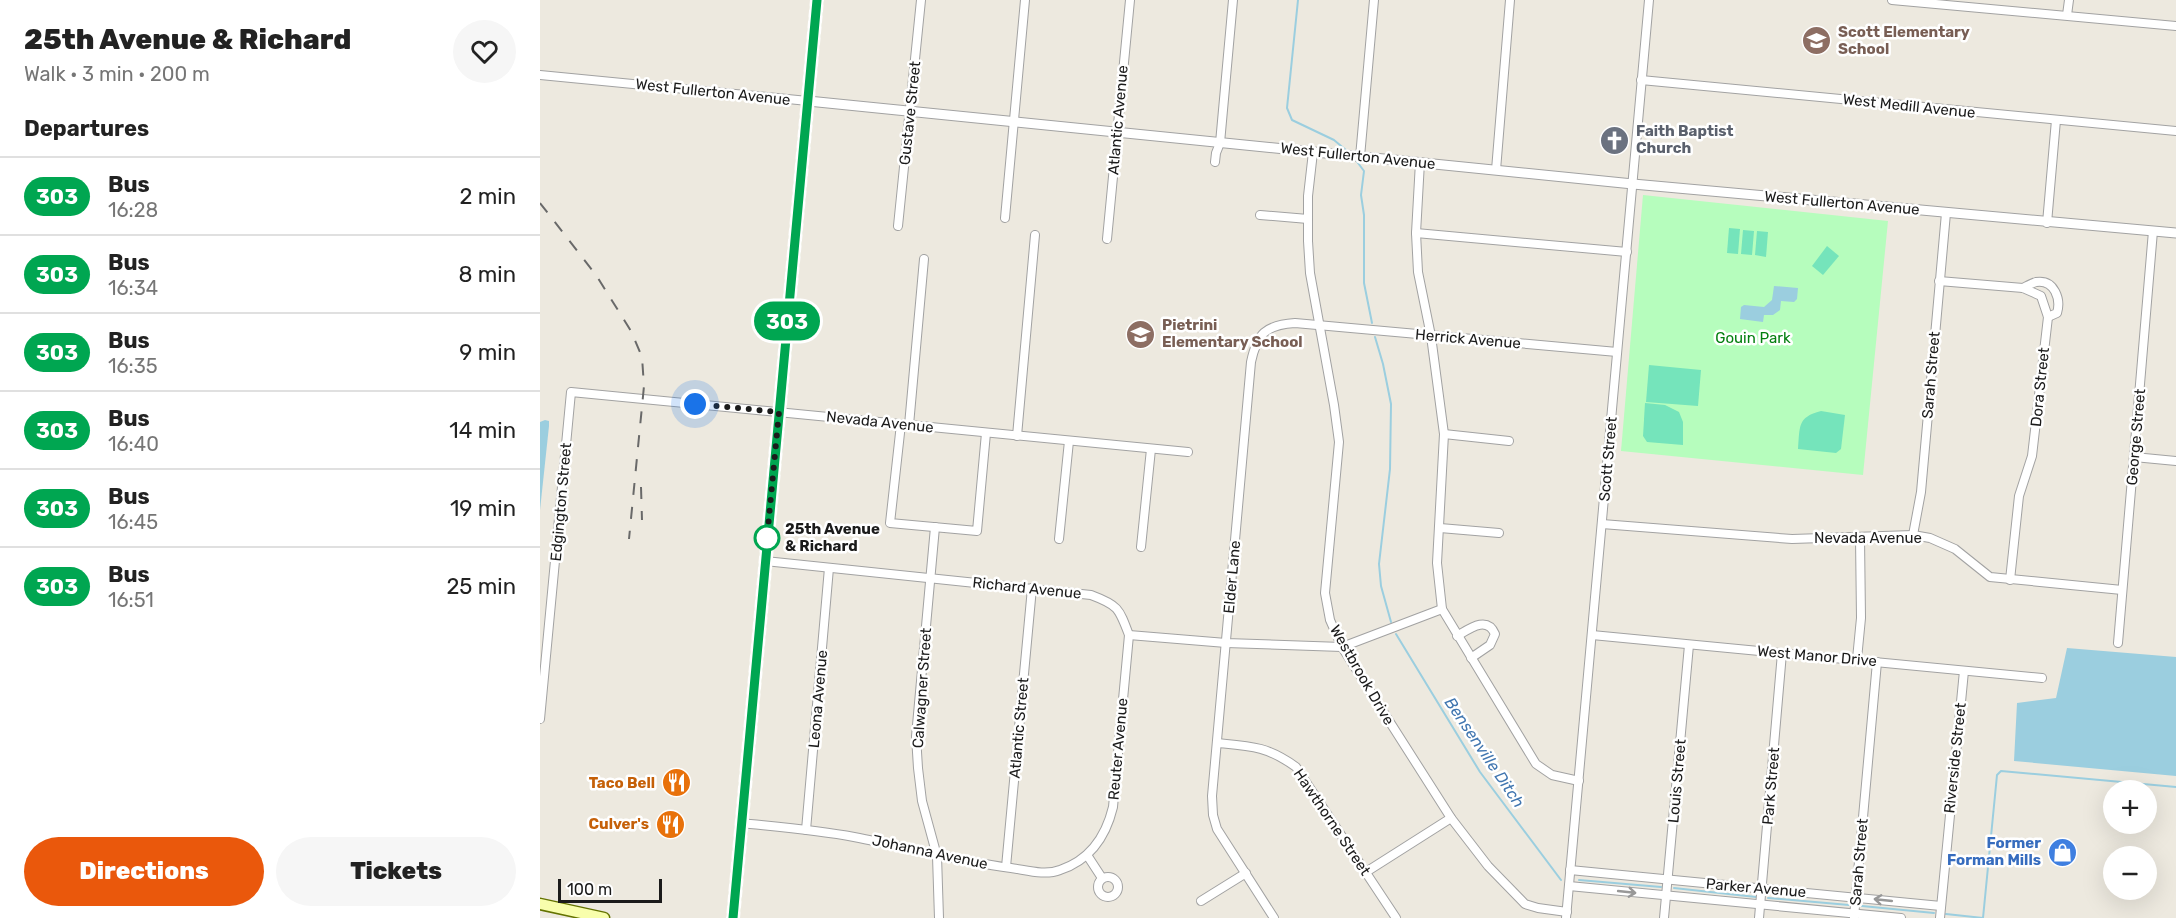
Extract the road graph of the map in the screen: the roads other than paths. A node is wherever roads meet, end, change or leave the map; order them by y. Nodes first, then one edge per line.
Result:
1 (817, 0) edge
2 (921, 0) edge
3 (1026, 0) edge
4 (1130, 0) edge
5 (1233, 0) edge
6 (1374, 0) edge
7 (1510, 0) edge
8 (1649, 0) edge
9 (1892, 0) edge
10 (2069, 0) edge
11 (2067, 15) junction
12 (2176, 26) edge
13 (540, 75) edge
14 (1641, 80) junction
15 (808, 101) junction
16 (910, 112) junction
17 (2056, 120) junction
18 (1014, 123) junction
19 (2176, 131) edge
20 (1117, 133) junction
21 (1220, 143) junction
22 (1312, 152) junction
23 (1360, 157) junction
24 (1215, 162) dead end
25 (1420, 162) junction
26 (1496, 170) junction
27 (1633, 184) junction
28 (1946, 213) junction
29 (1260, 215) dead end
30 (1005, 218) dead end
31 (1308, 219) junction
32 (2047, 223) junction
33 (898, 226) dead end
34 (2153, 231) junction
35 (1416, 233) junction
36 (2176, 233) edge
37 (1035, 235) dead end
38 (1107, 239) dead end
39 (1627, 252) junction
40 (924, 259) dead end
41 (1939, 281) junction
42 (2023, 288) junction
43 (2048, 317) junction
44 (1319, 325) junction
45 (1431, 336) junction
46 (1617, 352) junction
47 (571, 392) joint
48 (779, 412) junction
49 (905, 425) junction
50 (986, 433) junction
51 (1444, 434) junction
52 (1017, 436) junction
53 (1069, 441) junction
54 (1509, 441) dead end
55 (1151, 449) junction
56 (1188, 452) dead end
57 (2134, 457) junction
58 (2176, 461) edge
59 (1602, 524) junction
60 (935, 528) junction
61 (1440, 528) junction
62 (1499, 533) dead end
63 (1913, 535) junction
64 (1860, 538) junction
65 (1059, 539) dead end
66 (1141, 546) dead end
67 (765, 561) junction
68 (830, 568) junction
69 (930, 578) junction
70 (2010, 580) junction
71 (1032, 588) junction
72 (2122, 590) junction
73 (1442, 609) junction
74 (1129, 635) junction
75 (1592, 635) junction
76 (1457, 636) junction
77 (2118, 642) dead end
78 (1226, 643) junction
79 (1689, 645) junction
80 (1342, 647) junction
81 (1782, 653) junction
82 (1471, 658) junction
83 (1857, 659) junction
84 (1877, 662) junction
85 (1964, 670) junction
86 (2042, 678) dead end
87 (540, 719) edge
88 (1217, 743) junction
89 (1578, 781) junction
90 (1450, 818) junction
91 (741, 823) junction
92 (806, 830) junction
93 (1088, 855) junction
94 (937, 856) junction
95 (1006, 867) junction
96 (1570, 870) junction
97 (1366, 872) junction
98 (1246, 873) junction
99 (1102, 878) dead end
100 (1668, 880) junction
101 (1569, 886) junction
102 (1761, 889) junction
103 (1666, 896) junction
104 (1856, 898) junction
105 (1201, 901) dead end
106 (540, 904) edge
107 (1760, 905) junction
108 (1941, 906) junction
109 (1566, 915) edge
110 (1854, 916) edge
111 (604, 918) edge
112 (733, 918) edge
113 (939, 918) edge
114 (1274, 918) edge
115 (1396, 918) edge
116 (1664, 918) edge
117 (1759, 918) edge
118 (1901, 918) edge
119 (1940, 918) edge

1 - 15 main road
2 - 16 street, Gustave Street
3 - 18 street
4 - 20 street, Atlantic Avenue
5 - 21 street
6 - 23 street
7 - 26 street
8 - 14 street, Scott Street
9 - 11 street
10 - 11 street
11 - 12 street
13 - 15 street, West Fullerton Avenue
14 - 17 street, West Medill Avenue
14 - 27 street, Scott Street
15 - 16 street, West Fullerton Avenue
15 - 48 main road
16 - 18 street, West Fullerton Avenue
16 - 33 street, Gustave Street
17 - 19 street, West Medill Avenue
17 - 32 street
18 - 20 street, West Fullerton Avenue
18 - 30 street
20 - 21 street, West Fullerton Avenue
20 - 38 street, Atlantic Avenue
21 - 22 street, West Fullerton Avenue
21 - 24 street
22 - 23 street, West Fullerton Avenue
22 - 31 street, Westbrook Drive
23 - 25 street, West Fullerton Avenue
25 - 26 street, West Fullerton Avenue
25 - 35 street
26 - 27 street, West Fullerton Avenue
27 - 28 street, West Fullerton Avenue
27 - 39 street, Scott Street
28 - 32 street, West Fullerton Avenue
28 - 41 street, Sarah Street
29 - 31 street
31 - 44 street, Westbrook Drive
32 - 34 street, West Fullerton Avenue
34 - 36 street, West Fullerton Avenue
34 - 57 street, George Street
35 - 39 street
35 - 45 street
37 - 52 street
39 - 46 street, Scott Street
40 - 49 street
41 - 42 street
41 - 63 street, Sarah Street
42 - 43 street
42 - 43 street, Dora Street
43 - 70 street, Dora Street
44 - 45 street, Herrick Avenue
44 - 78 street, Elder Lane
44 - 80 street, Westbrook Drive
45 - 46 street, Herrick Avenue
45 - 51 street
46 - 59 street, Scott Street
47 - 48 street, Nevada Avenue
47 - 87 street, Edgington Street
48 - 49 street, Nevada Avenue
48 - 67 main road
49 - 50 street, Nevada Avenue
49 - 60 street
50 - 52 street, Nevada Avenue
50 - 60 street
51 - 54 street
51 - 61 street
52 - 53 street, Nevada Avenue
53 - 55 street, Nevada Avenue
53 - 65 street
55 - 56 street, Nevada Avenue
55 - 66 street
57 - 58 street
57 - 72 street, George Street
59 - 64 street, Nevada Avenue
59 - 75 street, Scott Street
60 - 69 street, Calwagner Street
61 - 62 street
61 - 73 street
63 - 64 street, Nevada Avenue
63 - 70 street, Nevada Avenue
64 - 83 street
67 - 68 street, Richard Avenue
67 - 91 main road
68 - 69 street, Richard Avenue
68 - 92 street, Leona Avenue
69 - 71 street, Richard Avenue
69 - 94 street, Calwagner Street
70 - 72 street, Nevada Avenue
71 - 74 street, Richard Avenue
71 - 95 street, Atlantic Street
72 - 77 street, George Street
73 - 76 street
73 - 80 street
74 - 78 street
74 - 93 street, Reuter Avenue
75 - 79 street, West Manor Drive
75 - 89 street, Scott Street
76 - 82 street
76 - 82 street
78 - 80 street
78 - 88 street, Elder Lane
79 - 81 street, West Manor Drive
79 - 100 street, Louis Street
80 - 90 street, Westbrook Drive
81 - 83 street, West Manor Drive
81 - 102 street, Park Street
82 - 89 street
83 - 84 street, West Manor Drive
84 - 85 street, West Manor Drive
84 - 104 street, Sarah Street
85 - 86 street, West Manor Drive
85 - 108 street, Riverside Street
88 - 97 street, Hawthorne Street
88 - 98 street, Elder Lane
89 - 96 street, Scott Street
90 - 97 street
90 - 109 street, Westbrook Drive
91 - 92 street, Johanna Avenue
91 - 112 main road
92 - 94 street, Johanna Avenue
93 - 95 street, Johanna Avenue
93 - 99 street
94 - 95 street, Johanna Avenue
94 - 113 street, Calwagner Street
96 - 100 street, Parker Avenue
96 - 101 street, Scott Street
97 - 115 street, Hawthorne Street
98 - 105 street
98 - 114 street, Elder Lane
100 - 102 street, Parker Avenue
100 - 103 street, Louis Street
101 -> 103 street, Parker Avenue
101 - 109 street, Scott Street
102 - 104 street, Parker Avenue
102 - 107 street, Park Street
103 - 107 street, Parker Avenue
103 - 116 street, Louis Street
108 -> 104 street, Parker Avenue
104 - 110 street, Sarah Street
106 - 111 main road
107 - 110 street, Parker Avenue
107 - 117 street, Park Street
108 - 119 street, Riverside Street
110 - 118 street, Parker Avenue

